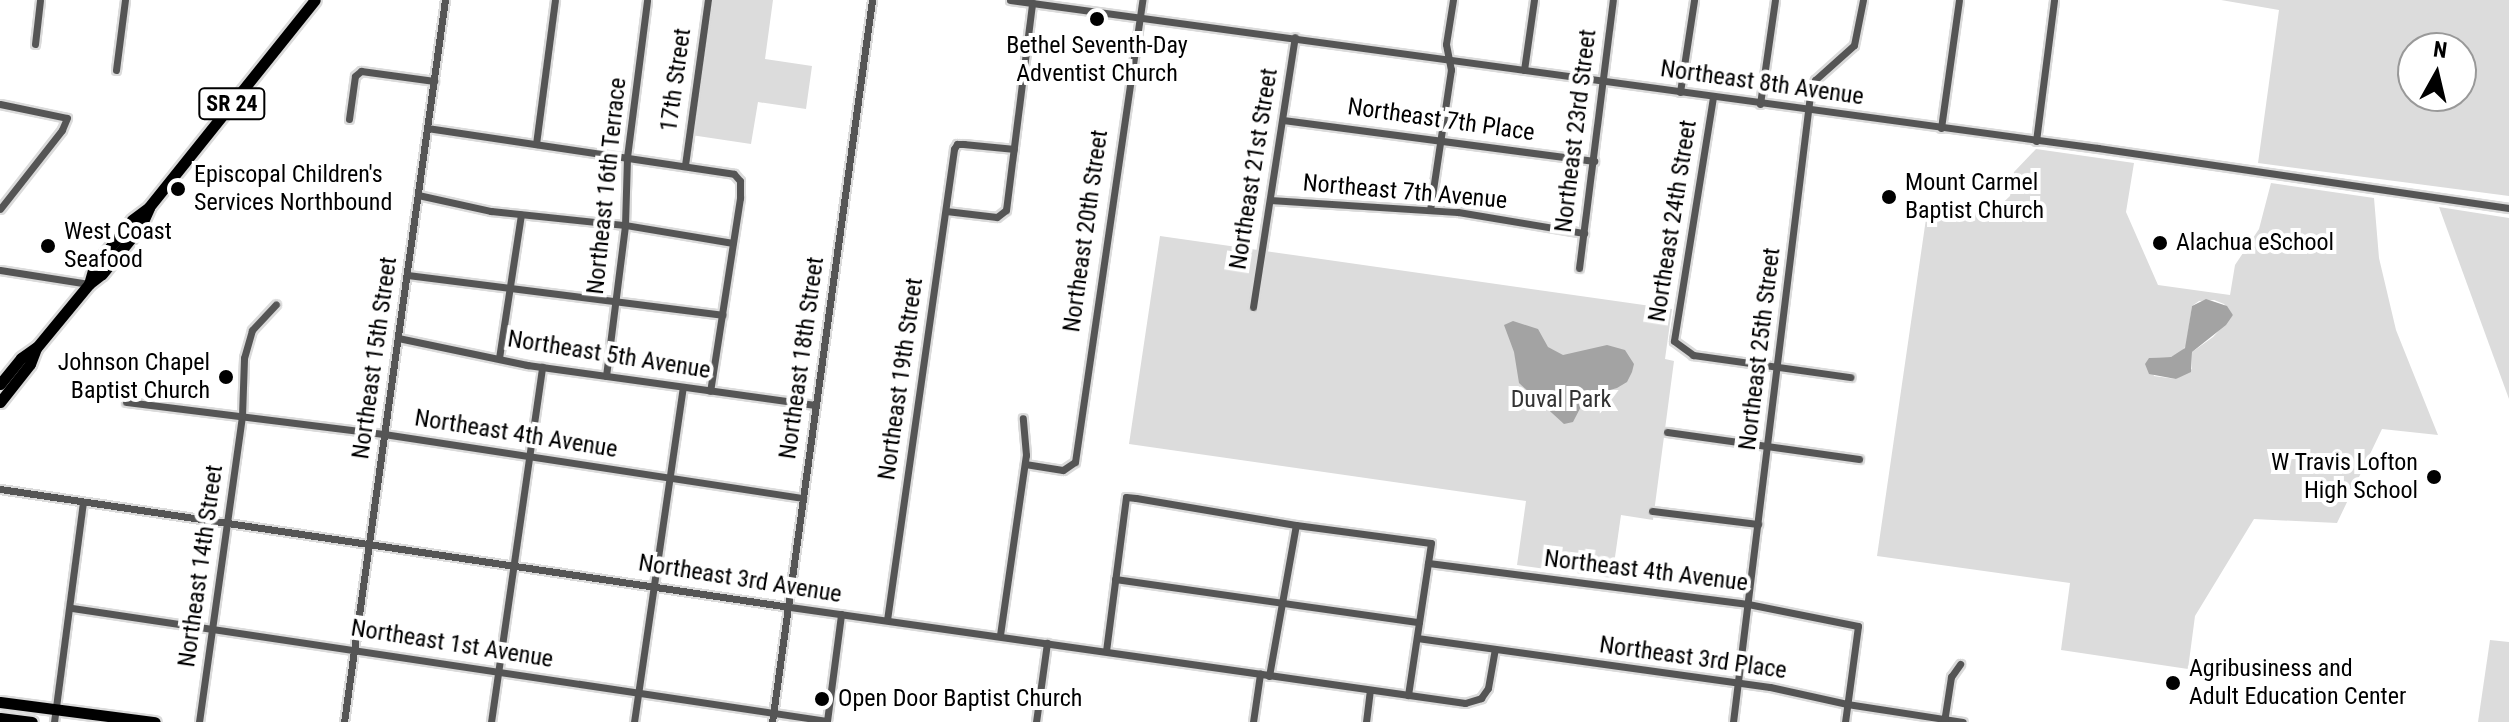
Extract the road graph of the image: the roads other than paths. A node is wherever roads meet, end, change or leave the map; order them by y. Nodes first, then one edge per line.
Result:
1 (40, 0) edge
2 (125, 0) edge
3 (315, 0) edge
4 (445, 0) edge
5 (555, 0) edge
6 (647, 0) edge
7 (708, 0) edge
8 (872, 0) edge
9 (1010, 0) edge
10 (1142, 0) edge
11 (1453, 0) edge
12 (1534, 0) edge
13 (1613, 0) edge
14 (1694, 0) edge
15 (1775, 0) edge
16 (1863, 0) edge
17 (1959, 0) edge
18 (2054, 0) edge
19 (1032, 3) junction
20 (1058, 3) edge
21 (1138, 16) junction
22 (1295, 37) junction
23 (35, 44) dead end
24 (1446, 59) junction
25 (116, 70) dead end
26 (1524, 70) junction
27 (434, 81) junction
28 (1603, 81) junction
29 (1680, 92) junction
30 (1713, 97) junction
31 (0, 104) edge
32 (1760, 104) junction
33 (1808, 110) junction
34 (349, 119) dead end
35 (1283, 120) junction
36 (427, 128) junction
37 (1941, 128) junction
38 (1440, 139) junction
39 (2036, 141) junction
40 (536, 144) junction
41 (1014, 149) junction
42 (627, 157) junction
43 (1594, 161) junction
44 (685, 165) junction
45 (418, 195) junction
46 (1270, 200) junction
47 (2509, 208) edge
48 (0, 209) edge
49 (1430, 210) junction
50 (946, 211) junction
51 (521, 215) junction
52 (625, 225) junction
53 (1584, 233) junction
54 (733, 243) junction
55 (1579, 268) dead end
56 (0, 270) edge
57 (407, 275) junction
58 (89, 284) junction
59 (510, 289) junction
60 (616, 302) junction
61 (276, 304) dead end
62 (1253, 307) dead end
63 (722, 315) junction
64 (398, 338) junction
65 (37, 347) junction
66 (499, 358) junction
67 (1778, 366) junction
68 (542, 367) junction
69 (606, 376) junction
70 (1850, 377) dead end
71 (0, 384) edge
72 (683, 388) junction
73 (710, 391) junction
74 (0, 402) edge
75 (126, 402) dead end
76 (815, 405) junction
77 (242, 416) junction
78 (1023, 418) dead end
79 (1667, 432) dead end
80 (384, 434) junction
81 (1768, 444) junction
82 (529, 456) junction
83 (1859, 459) dead end
84 (1025, 464) junction
85 (669, 479) junction
86 (0, 489) edge
87 (803, 498) junction
88 (83, 502) junction
89 (1652, 511) dead end
90 (227, 523) junction
91 (1758, 524) junction
92 (1296, 525) junction
93 (369, 544) junction
94 (1428, 563) junction
95 (513, 564) junction
96 (1115, 579) junction
97 (654, 586) junction
98 (1283, 603) junction
99 (1748, 604) junction
100 (788, 607) junction
101 (72, 608) junction
102 (841, 614) junction
103 (887, 620) junction
104 (1419, 622) junction
105 (213, 627) junction
106 (1000, 635) junction
107 (1417, 638) junction
108 (1047, 643) junction
109 (354, 649) junction
110 (1495, 650) junction
111 (1106, 651) junction
112 (1960, 664) dead end
113 (498, 672) junction
114 (1265, 675) junction
115 (1738, 683) junction
116 (1370, 690) junction
117 (638, 694) junction
118 (1408, 695) junction
119 (0, 702) edge
120 (1847, 704) junction
121 (56, 709) junction
122 (0, 718) edge
123 (772, 718) edge
124 (827, 721) edge
125 (1944, 721) edge
126 (32, 722) edge
127 (54, 722) edge
128 (155, 722) edge
129 (199, 722) edge
130 (344, 722) edge
131 (491, 722) edge
132 (634, 722) edge
133 (1036, 722) edge
134 (1253, 722) edge
135 (1366, 722) edge
136 (1733, 722) edge
137 (1845, 722) edge
138 (1963, 722) edge

1 - 23 street
2 - 25 street
3 - 58 highway, SR 24
4 - 27 street, Northeast 15th Street
5 - 40 street
6 - 42 street, Northeast 16th Terrace
7 - 44 street, 17th Street
8 - 76 street, Northeast 18th Street
9 - 19 street, Northeast 8th Avenue
10 - 21 street, Northeast 20th Street
11 - 24 street
12 - 26 street
13 - 28 street, Northeast 23rd Street
14 - 29 street, Northeast 24th Street
15 - 32 street
16 - 33 street, Northeast 25th Street
17 - 37 street
18 - 39 street
19 - 20 street, Northeast 8th Avenue
19 - 41 street
20 - 21 street, Northeast 8th Avenue
21 - 22 street, Northeast 8th Avenue
21 - 84 street, Northeast 20th Street
22 - 24 street, Northeast 8th Avenue
22 - 35 street, Northeast 21st Street
24 - 26 street, Northeast 8th Avenue
24 - 38 street
26 - 28 street, Northeast 8th Avenue
27 - 34 street
27 - 36 street, Northeast 15th Street
28 - 29 street, Northeast 8th Avenue
28 - 43 street, Northeast 23rd Street
29 - 30 street, Northeast 8th Avenue
30 - 32 street, Northeast 8th Avenue
30 - 67 street, Northeast 24th Street
31 - 48 street
32 - 33 street, Northeast 8th Avenue
33 - 37 street, Northeast 8th Avenue
33 - 67 street, Northeast 25th Street
35 - 38 street, Northeast 7th Place
35 - 46 street, Northeast 21st Street
36 - 40 street
36 - 45 street, Northeast 15th Street
37 - 39 street, Northeast 8th Avenue
38 - 43 street, Northeast 7th Place
38 - 49 street
39 - 47 street, Northeast 8th Avenue
40 - 42 street
41 - 50 street
41 - 50 street, Northeast 19th Street
42 - 44 street
42 - 52 street, Northeast 16th Terrace
43 - 53 street, Northeast 23rd Street
44 - 54 street
45 - 51 street
45 - 57 street, Northeast 15th Street
46 - 49 street, Northeast 7th Avenue
46 - 62 street, Northeast 21st Street
49 - 53 street, Northeast 7th Avenue
50 - 103 street, Northeast 19th Street
51 - 52 street
51 - 59 street
52 - 54 street
52 - 60 street, Northeast 16th Terrace
53 - 55 street, Northeast 23rd Street
54 - 63 street
56 - 58 street
57 - 59 street
57 - 64 street, Northeast 15th Street
58 - 65 highway, SR 24
59 - 60 street
59 - 66 street
60 - 63 street
60 - 69 street, Northeast 16th Terrace
61 - 77 street, Northeast 14th Street
63 - 73 street
64 - 66 street, Northeast 5th Avenue
64 - 80 street, Northeast 15th Street
65 - 71 highway, SR 24
65 - 74 highway, SR 24
66 - 68 street, Northeast 5th Avenue
67 - 70 street
67 - 81 street, Northeast 25th Street
68 - 69 street, Northeast 5th Avenue
68 - 82 street
69 - 72 street, Northeast 5th Avenue
72 - 73 street, Northeast 5th Avenue
72 - 85 street
73 - 76 street, Northeast 5th Avenue
75 - 77 street, Northeast 4th Avenue
76 - 87 street, Northeast 18th Street
77 - 80 street, Northeast 4th Avenue
77 - 90 street, Northeast 14th Street
78 - 84 street
79 - 81 street
80 - 82 street, Northeast 4th Avenue
80 - 93 street, Northeast 15th Street
81 - 83 street
81 - 91 street, Northeast 25th Street
82 - 85 street, Northeast 4th Avenue
82 - 95 street
84 - 106 street
85 - 87 street, Northeast 4th Avenue
85 - 97 street
86 - 88 street, Northeast 3rd Avenue
87 - 100 street, Northeast 18th Street
88 - 90 street, Northeast 3rd Avenue
88 - 101 street
89 - 91 street
90 - 93 street, Northeast 3rd Avenue
90 - 105 street, Northeast 14th Street
91 - 99 street, Northeast 25th Street
92 - 94 street
92 - 96 street
92 - 98 street
93 - 95 street, Northeast 3rd Avenue
93 - 109 street, Northeast 15th Street
94 - 99 street, Northeast 4th Avenue
94 - 104 street
95 - 97 street, Northeast 3rd Avenue
95 - 113 street
96 - 98 street
96 - 111 street
97 - 100 street, Northeast 3rd Avenue
97 - 117 street
98 - 104 street
98 - 114 street
99 - 115 street, Northeast 25th Street
99 - 120 street, Northeast 4th Avenue
100 - 102 street, Northeast 3rd Avenue
100 - 123 street, Northeast 18th Street
101 - 105 street, Northeast 1st Avenue
101 - 121 street
102 - 103 street, Northeast 3rd Avenue
102 - 124 street
103 - 106 street, Northeast 3rd Avenue
104 - 107 street
105 - 109 street, Northeast 1st Avenue
105 - 129 street, Northeast 14th Street
106 - 108 street, Northeast 3rd Avenue
107 - 110 street, Northeast 3rd Place
107 - 118 street
108 - 111 street, Northeast 3rd Avenue
108 - 133 street
109 - 113 street, Northeast 1st Avenue
109 - 130 street, Northeast 15th Street
110 - 115 street, Northeast 3rd Place
110 - 118 street, Northeast 3rd Avenue
111 - 114 street, Northeast 3rd Avenue
112 - 125 street
113 - 117 street, Northeast 1st Avenue
113 - 131 street
114 - 116 street, Northeast 3rd Avenue
114 - 134 street
115 - 120 street, Northeast 3rd Place
115 - 136 street, Northeast 25th Street
116 - 118 street, Northeast 3rd Avenue
116 - 135 street
117 - 123 street, Northeast 1st Avenue
117 - 132 street
119 - 121 highway
120 - 125 street, Northeast 3rd Place
120 - 137 street
121 - 127 street
121 - 128 highway
122 - 126 highway
123 - 124 street, Northeast 1st Avenue
125 - 138 street, Northeast 3rd Place

